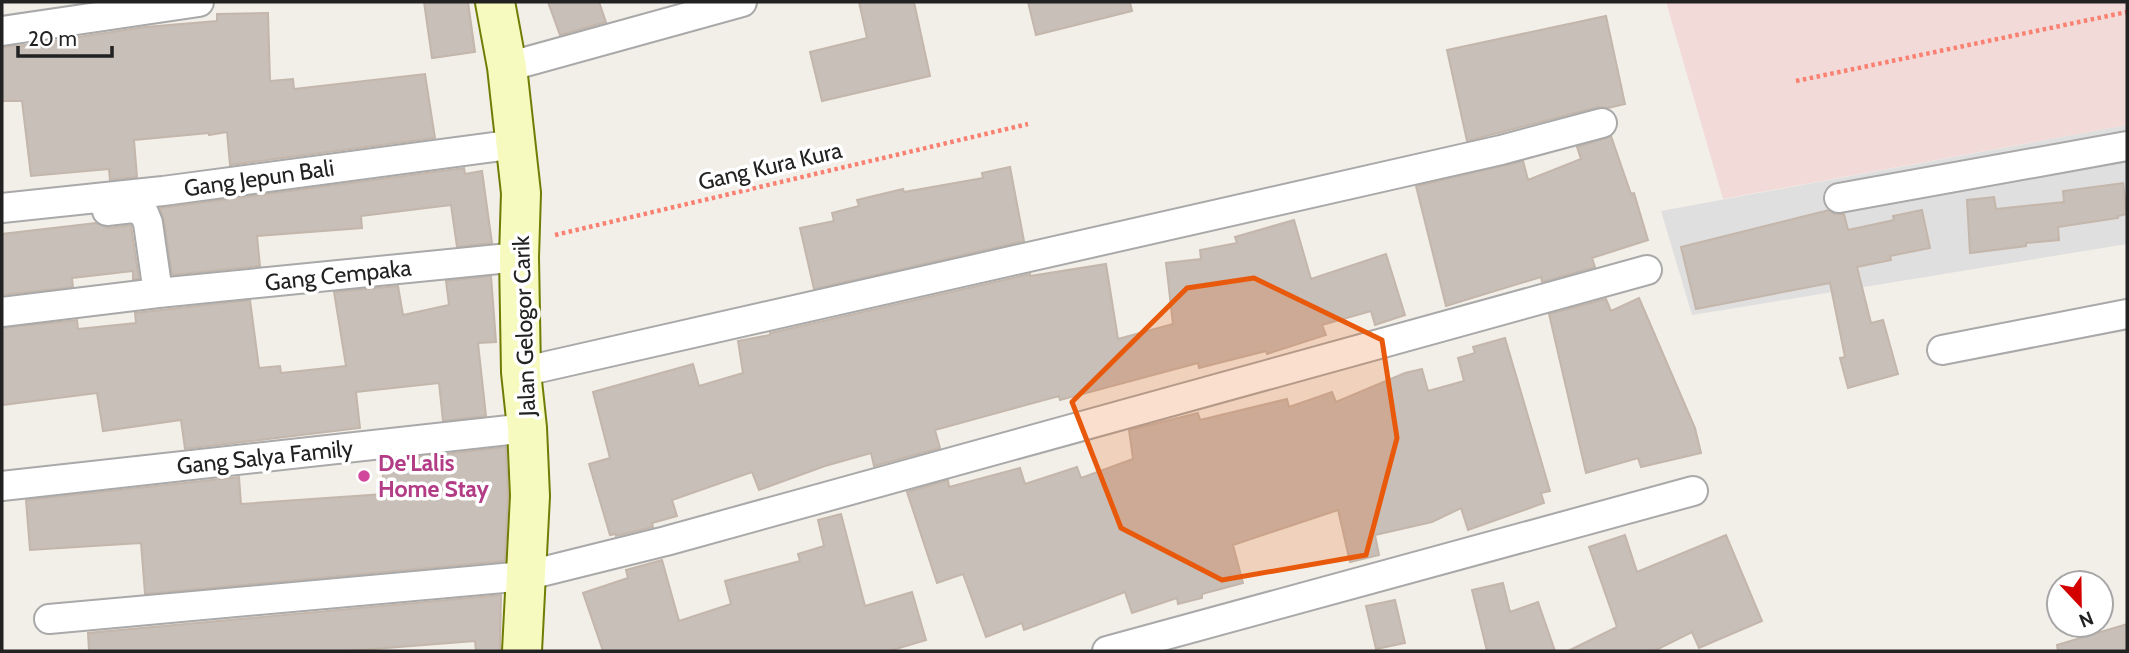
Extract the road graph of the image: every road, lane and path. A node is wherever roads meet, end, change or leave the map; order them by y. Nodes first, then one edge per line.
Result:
1 (200, 2) edge
2 (495, 2) edge
3 (742, 2) edge
4 (2127, 12) edge
5 (2, 31) edge
6 (507, 67) junction
7 (1796, 81) dead end
8 (1602, 123) dead end
9 (1028, 124) dead end
10 (516, 144) junction
11 (2127, 146) edge
12 (1839, 198) dead end
13 (2, 208) edge
14 (2, 223) edge
15 (519, 250) junction
16 (1647, 270) dead end
17 (158, 293) junction
18 (2, 312) edge
19 (2127, 314) edge
20 (1942, 350) dead end
21 (521, 372) junction
22 (527, 428) junction
23 (2, 486) edge
24 (1693, 491) dead end
25 (525, 576) junction
26 (49, 619) dead end
27 (522, 651) edge
28 (1107, 651) edge

1 - 5 street
2 - 6 street, Jalan Gelogor Carik
3 - 6 street
4 - 7 path
6 - 10 street, Jalan Gelogor Carik
8 - 21 street
9 - 15 path, Gang Kura Kura
10 - 13 street, Gang Jepun Bali
10 - 15 street, Jalan Gelogor Carik
11 - 12 street
14 - 17 street
15 - 17 street, Gang Cempaka
15 - 21 street, Jalan Gelogor Carik
16 - 25 street
17 - 18 street, Gang Cempaka
19 - 20 street
21 - 22 street, Jalan Gelogor Carik
22 - 23 street, Gang Salya Family
22 - 25 street, Jalan Gelogor Carik
24 - 28 street
25 - 26 street
25 - 27 street, Jalan Gelogor Carik

